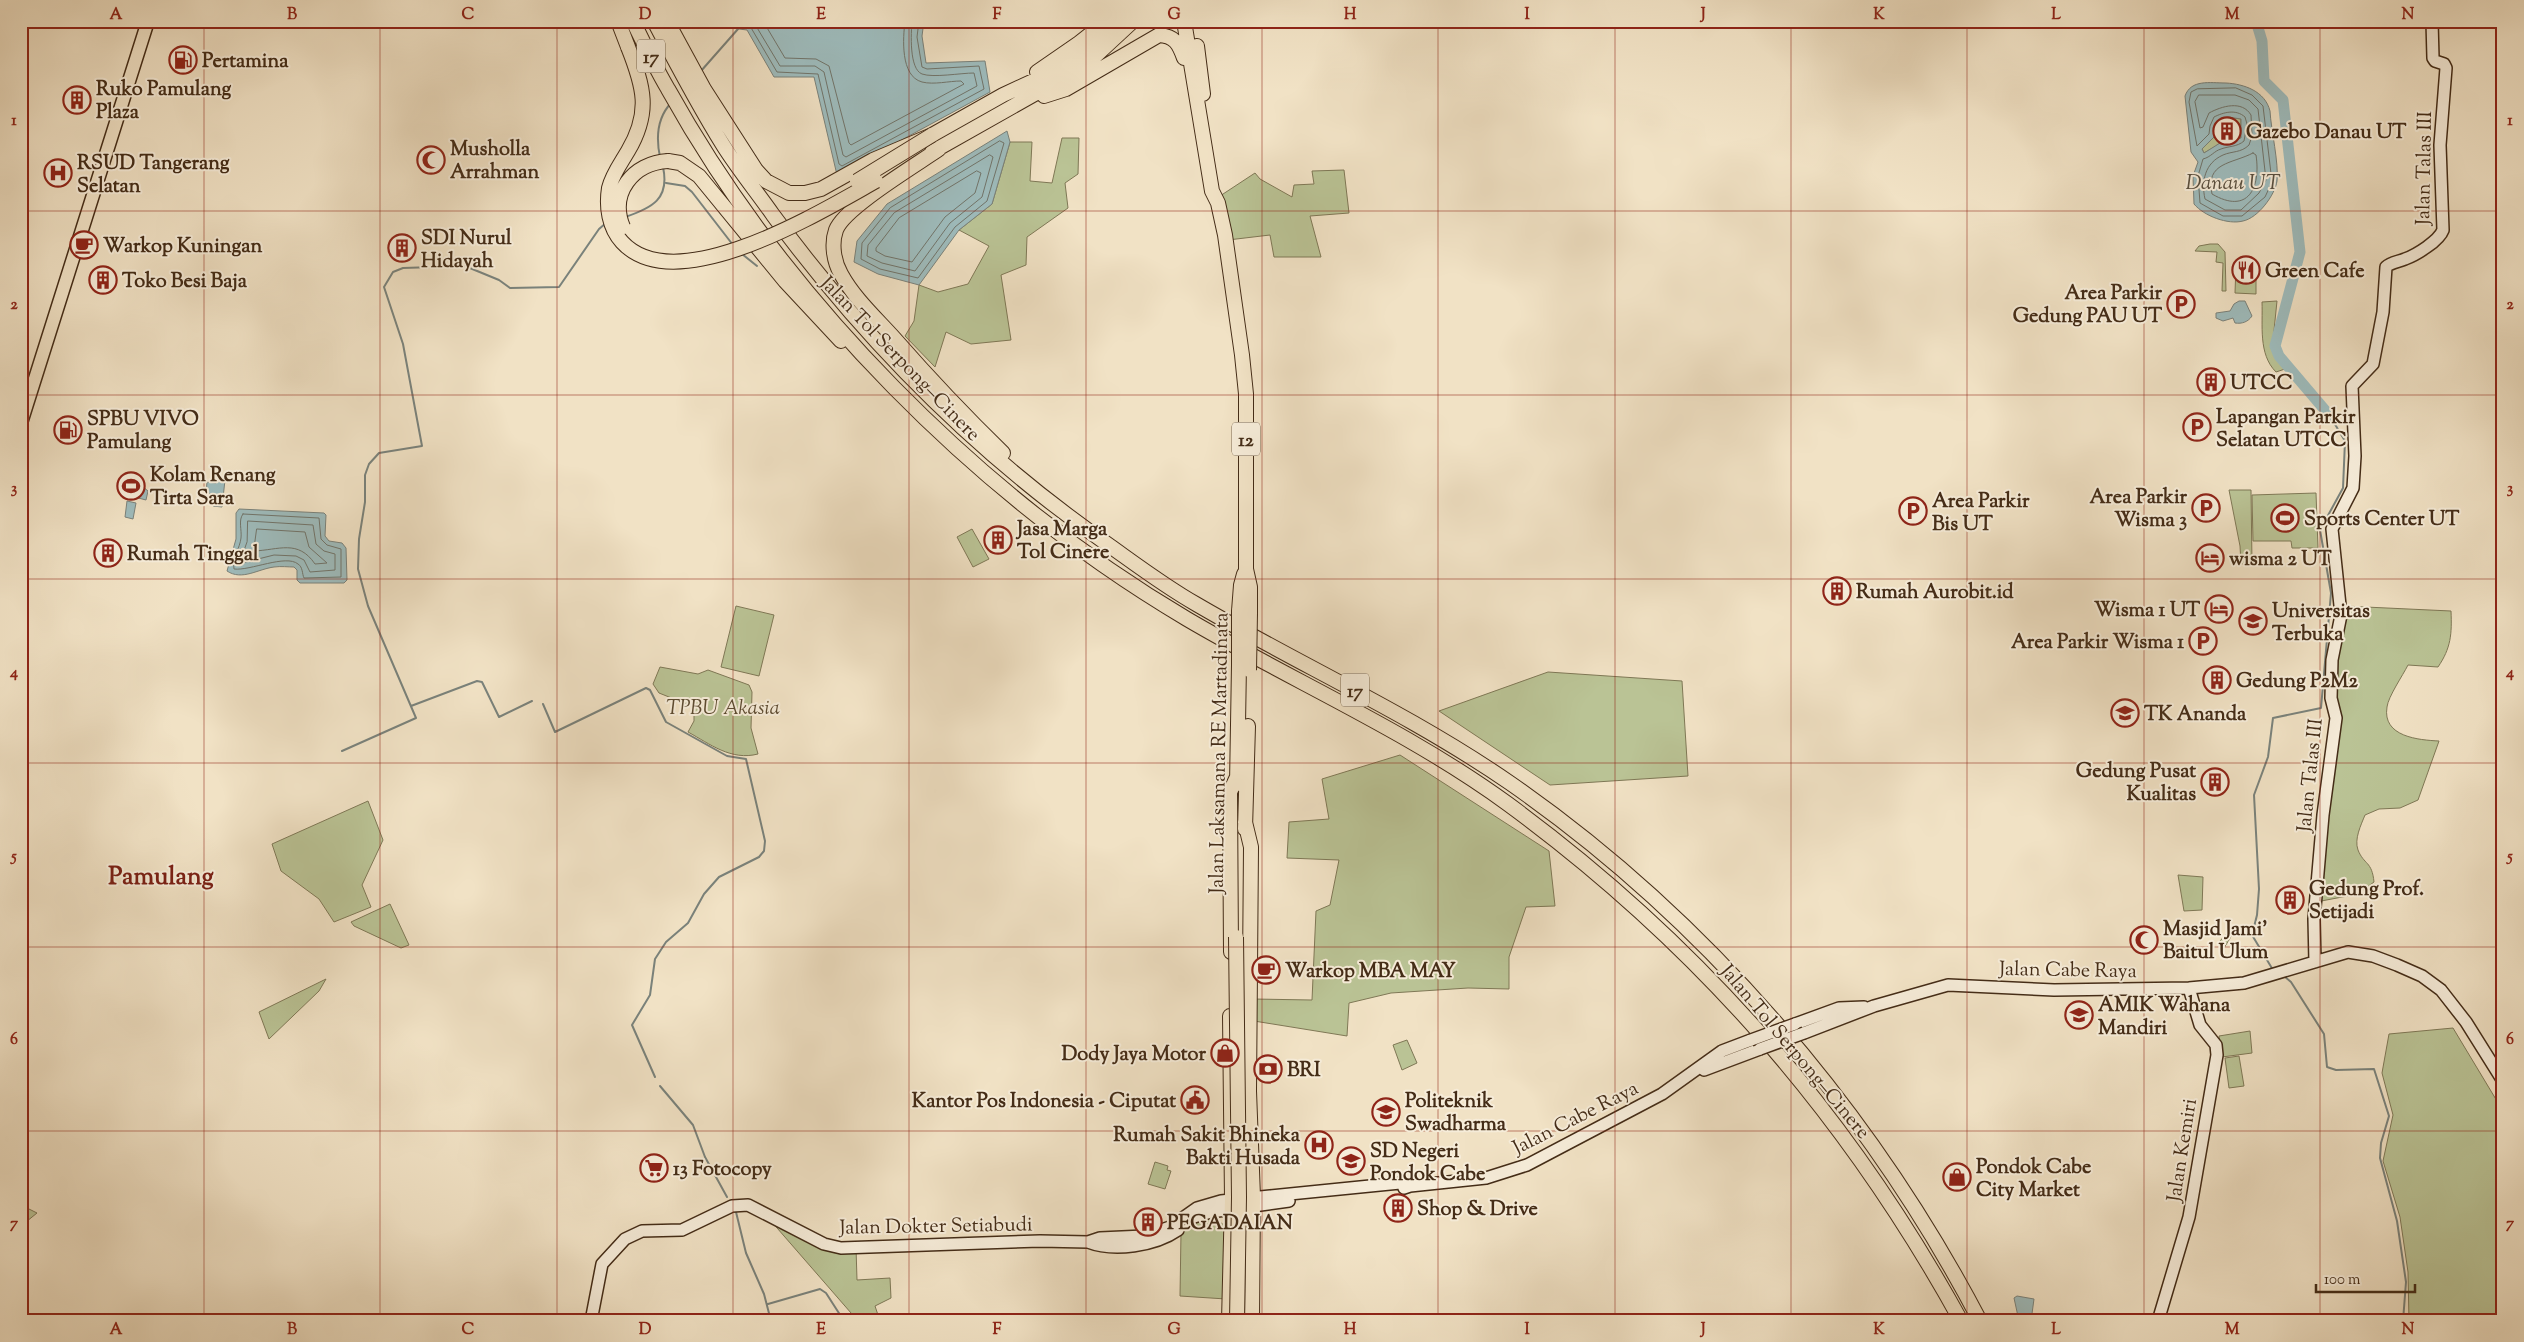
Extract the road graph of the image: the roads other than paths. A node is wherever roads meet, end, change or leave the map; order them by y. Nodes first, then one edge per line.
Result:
1 (148, 21) edge
2 (618, 21) edge
3 (633, 21) edge
4 (654, 21) edge
5 (667, 21) edge
6 (1107, 21) edge
7 (1120, 21) edge
8 (1133, 21) edge
9 (1184, 21) edge
10 (1193, 21) edge
11 (2432, 21) edge
12 (1191, 75) junction
13 (699, 93) junction
14 (1003, 95) junction
15 (1010, 108) junction
16 (932, 135) junction
17 (939, 149) junction
18 (1218, 204) junction
19 (893, 385) junction
20 (21, 423) edge
21 (1089, 532) junction
22 (1243, 695) junction
23 (1237, 777) junction
24 (1245, 822) junction
25 (1240, 937) junction
26 (2315, 962) junction
27 (2189, 988) junction
28 (1874, 1006) junction
29 (1693, 1074) junction
30 (2503, 1081) edge
31 (1232, 1178) junction
32 (1252, 1178) junction
33 (1252, 1201) junction
34 (1232, 1205) junction
35 (1211, 1212) junction
36 (1232, 1227) junction
37 (1253, 1228) junction
38 (1088, 1242) junction
39 (591, 1321) edge
40 (1229, 1321) edge
41 (1237, 1321) edge
42 (1244, 1321) edge
43 (1252, 1321) edge
44 (1961, 1321) edge
45 (1980, 1321) edge
46 (2158, 1321) edge

1 - 20 main road
2 - 17 highway, bridge
3 - 19 highway, Jalan Tol Serpong–Cinere / 17
4 - 13 highway, Jalan Tol Serpong–Cinere / 17
5 - 13 highway
6 - 14 highway
7 - 14 highway
8 - 15 highway
9 - 12 highway, Jalan Laksamana RE Martadinata / 12
10 - 18 highway, Jalan Laksamana RE Martadinata / 12
11 - 26 main road, Jalan Talas III
12 - 15 highway
12 - 18 highway, Jalan Laksamana RE Martadinata / 12
13 - 16 highway, bridge
13 - 21 highway, Jalan Tol Serpong–Cinere / 17
14 - 16 highway
15 - 17 highway
16 - 19 highway, bridge
17 - 21 highway
18 - 22 highway, Jalan Laksamana RE Martadinata / 12, bridge
19 - 44 highway, Jalan Tol Serpong–Cinere / 17
21 - 45 highway, Jalan Tol Serpong–Cinere / 17
22 - 23 highway, Jalan Laksamana RE Martadinata / 12
22 - 24 highway, Jalan Laksamana RE Martadinata / 12
23 - 25 highway, Jalan Laksamana RE Martadinata / 12
23 - 31 highway
24 - 25 highway, Jalan Laksamana RE Martadinata / 12
24 - 32 highway
25 - 41 highway, 12, bridge
25 - 42 highway, 12
26 - 27 main road, Jalan Cabe Raya
26 - 30 main road, Jalan Cabe Raya
27 - 28 main road, Jalan Cabe Raya
27 - 46 main road, Jalan Kemiri
28 - 29 main road, Jalan Cabe Raya, bridge
28 - 29 main road, Jalan Cabe Raya, bridge
29 - 33 main road, Jalan Cabe Raya
31 - 32 highway
31 - 34 highway
32 - 33 highway
33 - 34 main road, Jalan Dokter Setiabudi
33 - 37 highway
34 - 35 main road, Jalan Dokter Setiabudi
34 - 36 highway
34 - 38 main road, Jalan Dokter Setiabudi
35 - 36 main road
35 - 38 main road, Jalan Dokter Setiabudi
36 - 37 highway
36 - 40 highway
37 - 43 highway
38 - 39 main road, Jalan Dokter Setiabudi

